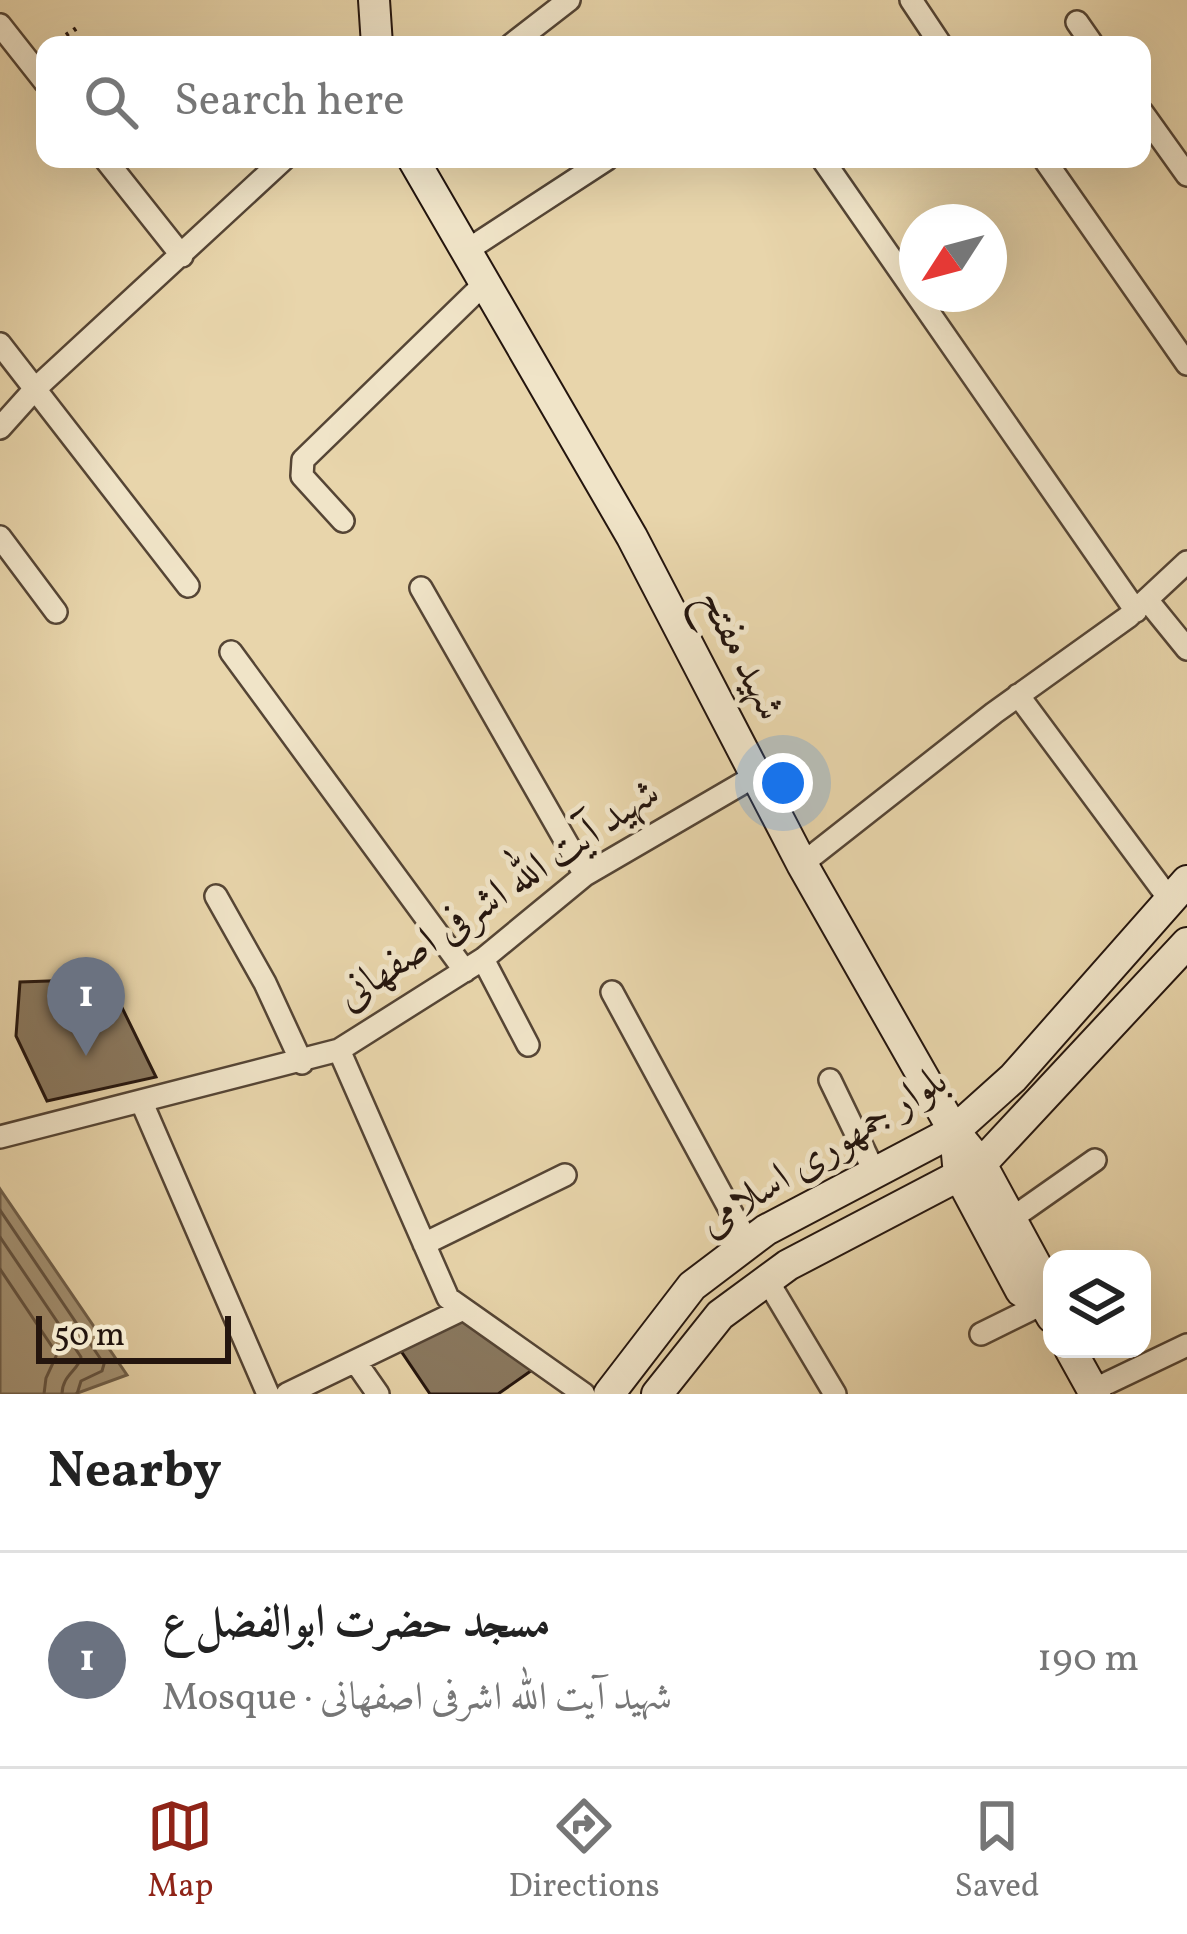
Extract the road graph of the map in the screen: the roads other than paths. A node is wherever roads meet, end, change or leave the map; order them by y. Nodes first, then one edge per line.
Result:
1 (374, 0) edge
2 (537, 0) edge
3 (569, 0) edge
4 (910, 0) edge
5 (1077, 22) dead end
6 (0, 25) edge
7 (536, 25) junction
8 (376, 36) edge
9 (522, 36) edge
10 (935, 36) edge
11 (1087, 36) edge
12 (36, 71) edge
13 (1151, 125) edge
14 (112, 168) edge
15 (275, 168) edge
16 (417, 168) edge
17 (594, 168) edge
18 (829, 168) edge
19 (1050, 168) edge
20 (1187, 175) edge
21 (466, 251) junction
22 (182, 256) junction
23 (484, 284) junction
24 (0, 344) edge
25 (1187, 364) edge
26 (34, 388) junction
27 (0, 428) edge
28 (343, 521) dead end
29 (0, 537) edge
30 (1187, 562) edge
31 (188, 586) dead end
32 (421, 587) dead end
33 (1142, 606) junction
34 (56, 611) dead end
35 (1187, 649) edge
36 (231, 652) dead end
37 (1018, 695) junction
38 (755, 776) junction
39 (802, 864) junction
40 (585, 875) junction
41 (1179, 891) edge
42 (216, 896) dead end
43 (1187, 943) edge
44 (474, 965) junction
45 (613, 992) dead end
46 (528, 1045) dead end
47 (340, 1050) junction
48 (302, 1063) junction
49 (830, 1079) dead end
50 (142, 1102) junction
51 (954, 1130) junction
52 (0, 1137) edge
53 (1094, 1160) dead end
54 (970, 1169) junction
55 (875, 1173) junction
56 (565, 1175) dead end
57 (1011, 1219) junction
58 (748, 1243) junction
59 (424, 1244) junction
60 (1043, 1278) edge
61 (767, 1280) junction
62 (455, 1303) junction
63 (1043, 1306) edge
64 (1043, 1312) edge
65 (981, 1334) dead end
66 (1187, 1345) edge
67 (1075, 1358) edge
68 (355, 1360) junction
69 (1094, 1392) edge
70 (268, 1394) edge
71 (287, 1394) edge
72 (378, 1394) edge
73 (584, 1394) edge
74 (609, 1394) edge
75 (657, 1394) edge
76 (836, 1394) edge

1 - 8 street
2 - 7 street
3 - 7 street
4 - 10 street
5 - 11 street
6 - 12 street
7 - 9 street
13 - 20 street
14 - 22 street
15 - 22 street
16 - 21 street, شهید مفتح
17 - 21 street
18 - 33 street
19 - 25 street
21 - 23 street, شهید مفتح
22 - 26 street
23 - 28 street
23 - 38 street, شهید مفتح
24 - 26 street
26 - 27 street
26 - 31 street
29 - 34 street
30 - 33 street
32 - 40 street
33 - 35 street
33 - 37 street
36 - 44 street
37 - 39 street
37 - 41 street
38 - 39 street, شهید مفتح
38 - 40 street, شهید آیت الله اشرفی اصفهانی
39 - 51 street, شهید مفتح
40 - 44 street, شهید آیت الله اشرفی اصفهانی
41 - 51 street, بلوار جمهوری اسلامی
42 - 48 street
43 - 54 street, بلوار جمهوری اسلامی
44 - 46 street
44 - 47 street, شهید آیت الله اشرفی اصفهانی
45 - 58 street
47 - 48 street, شهید آیت الله اشرفی اصفهانی
47 - 59 street
48 - 50 street, شهید آیت الله اشرفی اصفهانی
49 - 55 street
50 - 52 street, شهید آیت الله اشرفی اصفهانی
50 - 70 street
51 - 54 street, شهید مفتح
51 - 55 street, بلوار جمهوری اسلامی
53 - 57 street
54 - 57 street, شهید مفتح
54 - 61 street, بلوار جمهوری اسلامی
54 - 63 street
55 - 58 street, بلوار جمهوری اسلامی
56 - 59 street
57 - 60 street, شهید مفتح
58 - 74 street, بلوار جمهوری اسلامی
59 - 62 street
61 - 75 street, بلوار جمهوری اسلامی
61 - 76 street
62 - 68 street
62 - 73 street
64 - 65 street
66 - 69 street
67 - 69 street
68 - 71 street
68 - 72 street

